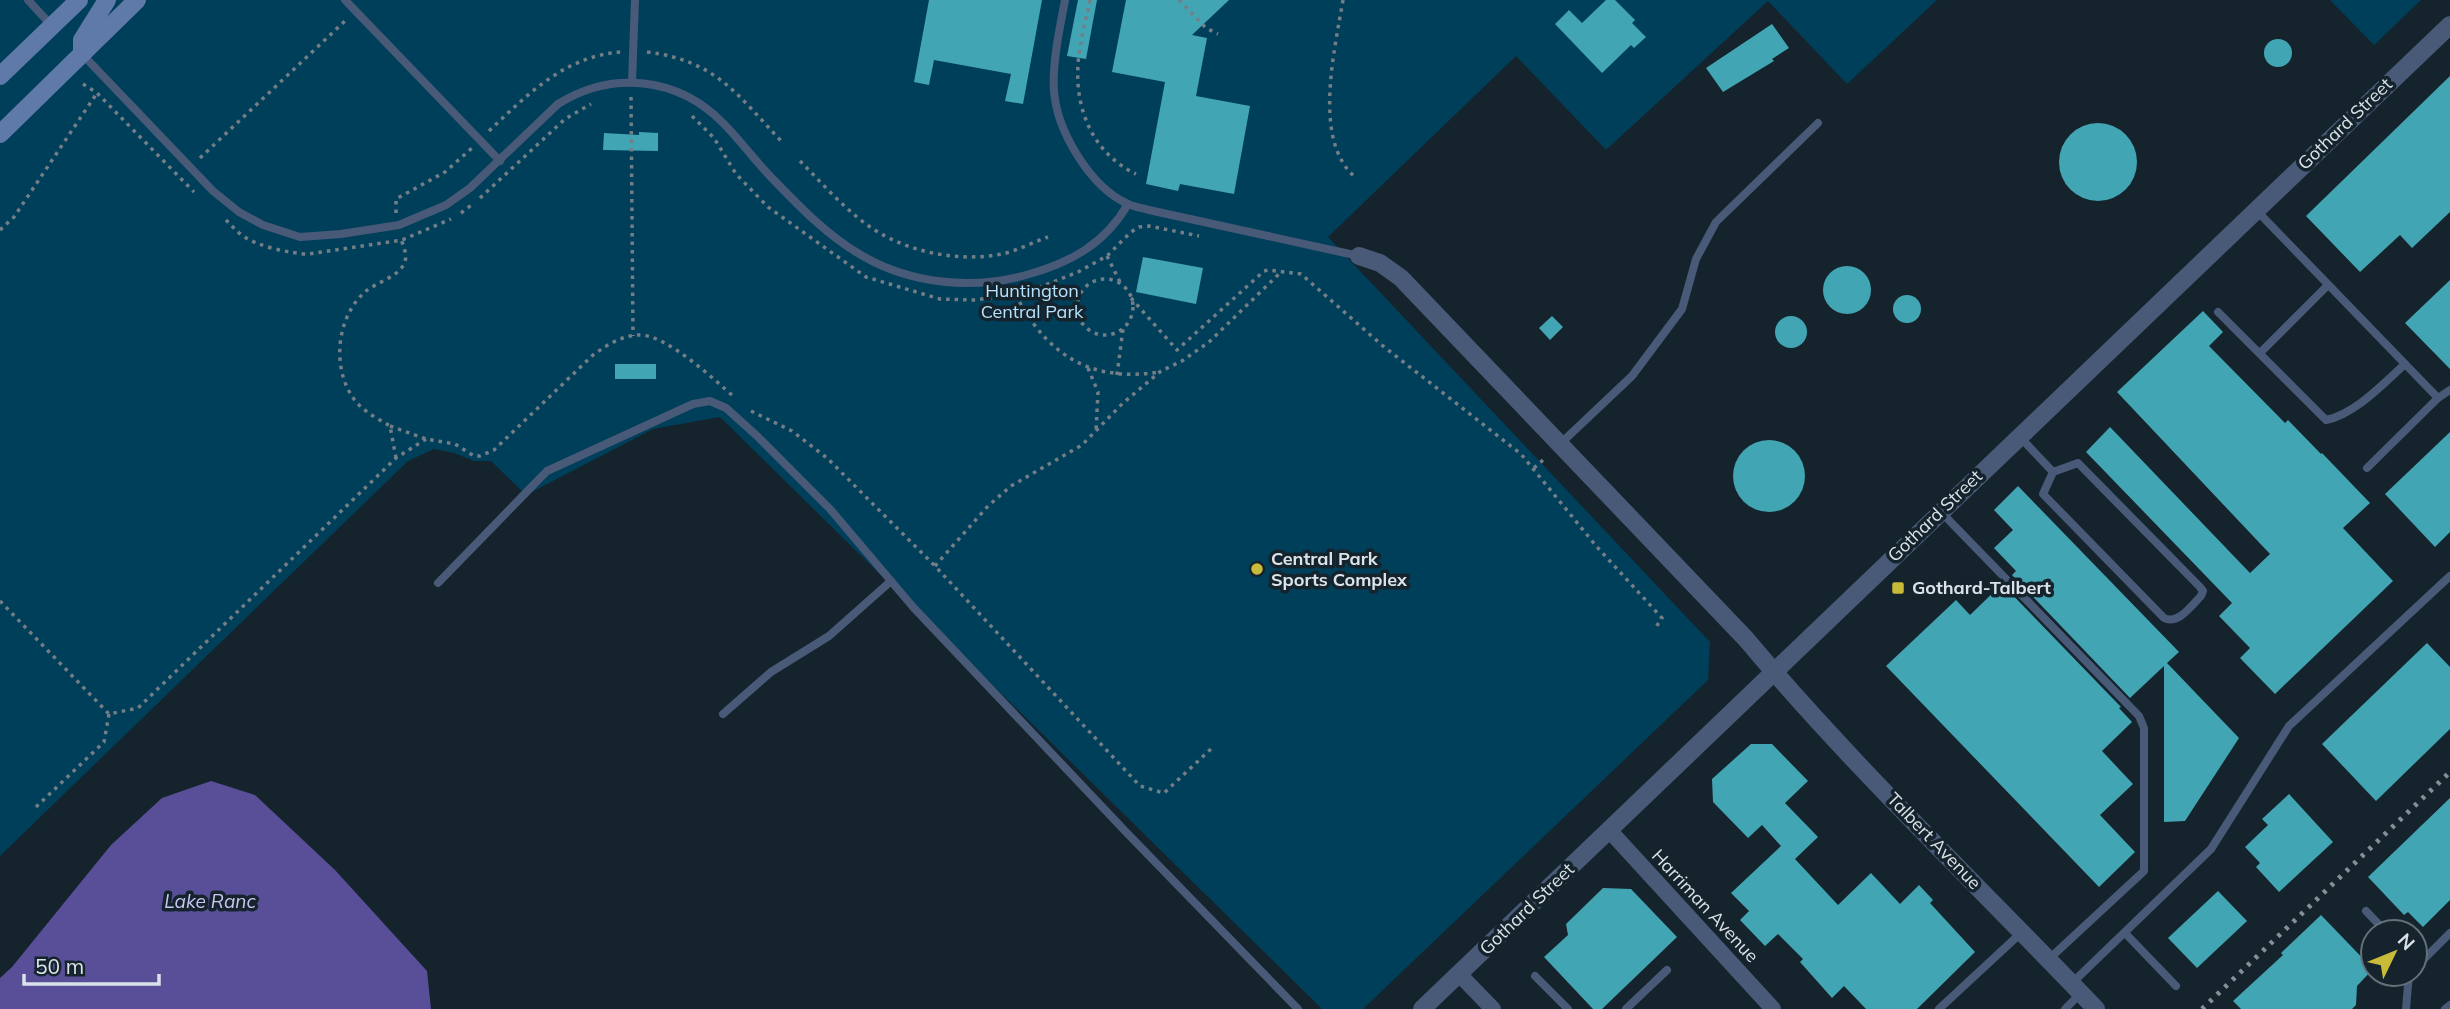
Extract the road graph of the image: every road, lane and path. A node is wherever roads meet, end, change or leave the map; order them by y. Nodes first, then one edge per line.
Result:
1 (29, 0) edge
2 (79, 0) edge
3 (107, 0) edge
4 (137, 0) edge
5 (345, 0) edge
6 (635, 0) edge
7 (1065, 0) edge
8 (1090, 0) edge
9 (1179, 0) edge
10 (1343, 0) edge
11 (347, 19) dead end
12 (2450, 24) edge
13 (52, 26) junction
14 (1218, 34) dead end
15 (621, 52) dead end
16 (647, 52) dead end
17 (82, 54) junction
18 (0, 76) edge
19 (632, 82) junction
20 (83, 84) dead end
21 (97, 93) junction
22 (624, 97) dead end
23 (631, 97) junction
24 (642, 97) dead end
25 (598, 102) dead end
26 (688, 113) dead end
27 (1818, 123) dead end
28 (489, 131) dead end
29 (0, 134) edge
30 (784, 144) dead end
31 (472, 148) dead end
32 (198, 160) dead end
33 (800, 160) dead end
34 (500, 161) junction
35 (1136, 174) dead end
36 (1354, 177) dead end
37 (195, 193) dead end
38 (1128, 204) junction
39 (2256, 210) junction
40 (396, 213) dead end
41 (223, 218) dead end
42 (0, 230) edge
43 (1048, 237) dead end
44 (1202, 237) dead end
45 (401, 238) junction
46 (1107, 256) junction
47 (1359, 256) joint
48 (1281, 272) junction
49 (1121, 284) junction
50 (2328, 285) junction
51 (1015, 295) junction
52 (1131, 298) junction
53 (2218, 312) dead end
54 (1123, 329) junction
55 (633, 336) dead end
56 (2260, 353) junction
57 (2405, 364) junction
58 (1088, 368) junction
59 (1161, 371) junction
60 (1117, 375) junction
61 (2450, 390) edge
62 (2438, 398) junction
63 (1096, 433) junction
64 (2019, 436) junction
65 (426, 439) dead end
66 (1559, 445) junction
67 (396, 458) junction
68 (1543, 460) dead end
69 (1534, 468) junction
70 (2367, 468) dead end
71 (2053, 471) junction
72 (1940, 511) junction
73 (2450, 576) edge
74 (891, 581) junction
75 (438, 583) dead end
76 (0, 601) edge
77 (1656, 626) dead end
78 (1773, 671) junction
79 (723, 714) dead end
80 (109, 715) junction
81 (1212, 748) dead end
82 (36, 807) dead end
83 (1609, 830) junction
84 (2366, 911) dead end
85 (2373, 918) edge
86 (2022, 932) junction
87 (2125, 933) junction
88 (2450, 933) edge
89 (2429, 953) edge
90 (2048, 960) junction
91 (1667, 970) dead end
92 (1459, 974) junction
93 (1535, 976) dead end
94 (2176, 986) dead end
95 (2076, 988) junction
96 (2407, 988) edge
97 (2450, 1005) edge
98 (1298, 1009) edge
99 (1422, 1009) edge
100 (1493, 1009) edge
101 (1567, 1009) edge
102 (1626, 1009) edge
103 (1773, 1009) edge
104 (1939, 1009) edge
105 (2064, 1009) edge
106 (2096, 1009) edge
107 (2406, 1009) edge
108 (2445, 1009) edge

1 - 13 lane
2 - 13 main road
3 - 17 main road
4 - 17 main road
5 - 34 lane
6 - 19 lane
7 - 38 lane
8 - 35 path
9 - 14 path
10 - 36 path
11 - 32 path
12 - 39 street, Gothard Street
13 - 18 main road
15 - 28 path
16 - 30 path
17 - 29 main road
17 - 34 lane
19 - 34 lane
19 - 38 lane
20 - 21 path
21 - 37 path
21 - 42 path
22 - 23 path
23 - 24 path
23 - 55 path
25 - 45 path
26 - 51 path
27 - 66 lane
31 - 40 path
33 - 43 path
38 - 47 lane
39 - 50 lane
39 - 64 street, Gothard Street
41 - 45 path
44 - 46 path
45 - 67 path
46 - 49 path
46 - 51 path
47 - 66 street, Talbert Avenue
48 - 52 path
48 - 59 path
48 - 69 path
49 - 52 path
49 - 54 path
50 - 56 lane
50 - 57 lane
51 - 58 path
52 - 54 path
53 - 56 lane
54 - 60 path
56 - 57 lane
57 - 62 lane
58 - 60 path
58 - 63 path
59 - 60 path
59 - 63 path
61 - 62 lane
62 - 70 lane
63 - 81 path
64 - 71 lane
64 - 72 street, Gothard Street
65 - 67 path
66 - 78 street, Talbert Avenue
67 - 80 path
68 - 69 path
69 - 77 path
71 - 71 lane
72 - 78 street, Gothard Street
72 - 90 lane
73 - 87 lane
74 - 75 lane
74 - 79 lane
74 - 98 lane
76 - 80 path
78 - 83 street, Gothard Street
78 - 86 street, Talbert Avenue
80 - 82 path
83 - 92 street, Gothard Street
83 - 103 street, Harriman Avenue
84 - 85 lane
86 - 90 street, Talbert Avenue
86 - 104 lane
87 - 94 lane
87 - 95 lane
88 - 89 lane
90 - 95 street, Talbert Avenue
91 - 102 lane
92 - 99 street, Gothard Street
92 - 100 street
93 - 101 lane
95 - 105 lane
95 - 106 street, Talbert Avenue
96 - 107 lane
97 - 108 lane

